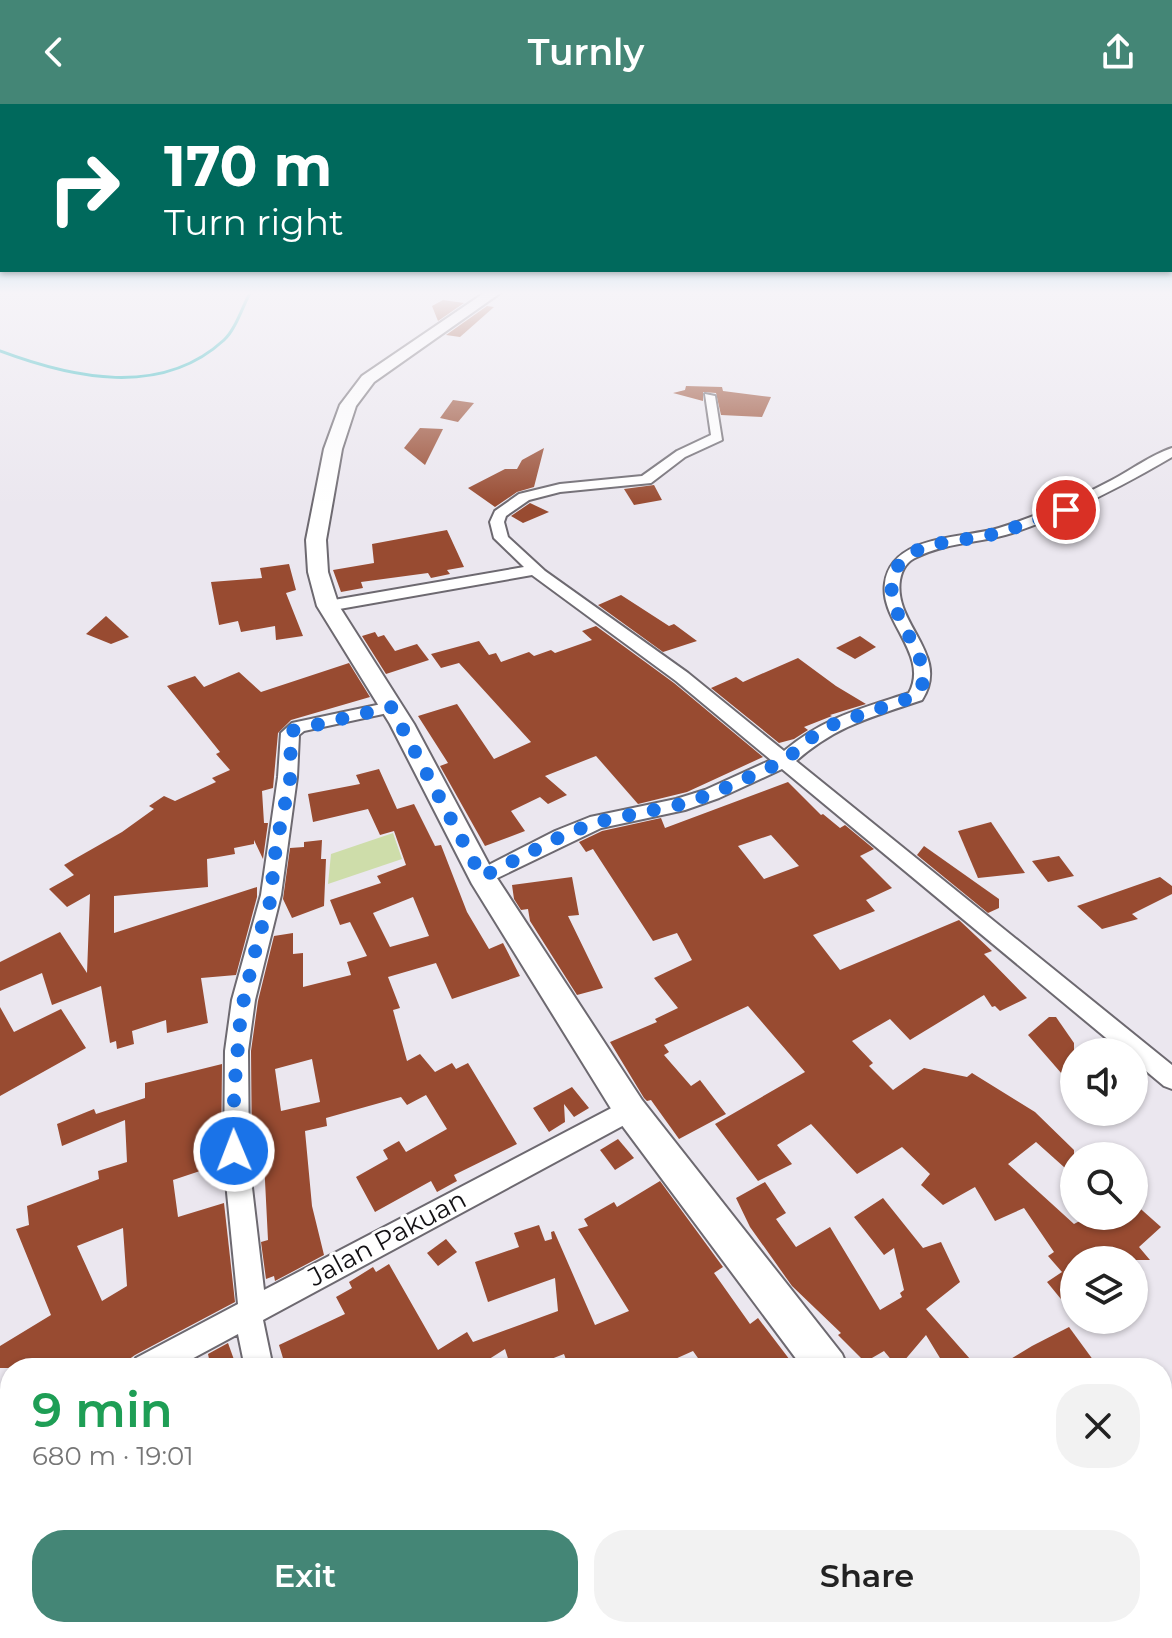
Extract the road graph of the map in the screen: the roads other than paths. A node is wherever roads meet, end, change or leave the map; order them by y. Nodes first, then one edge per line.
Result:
1 (392, 363) edge
2 (709, 396) dead end
3 (1172, 452) edge
4 (535, 570) junction
5 (328, 606) junction
6 (391, 707) junction
7 (784, 761) junction
8 (482, 877) junction
9 (1172, 1079) edge
10 (630, 1110) junction
11 (251, 1312) junction
12 (165, 1358) edge
13 (258, 1358) edge
14 (820, 1358) edge

1 - 5 main road
2 - 4 street
3 - 7 street
4 - 5 street
4 - 7 street
5 - 6 main road
6 - 8 main road
6 - 11 street
7 - 8 street
7 - 9 street
8 - 10 main road
10 - 11 street, Jalan Pakuan
10 - 14 main road
11 - 12 street, Jalan Pakuan
11 - 13 street

